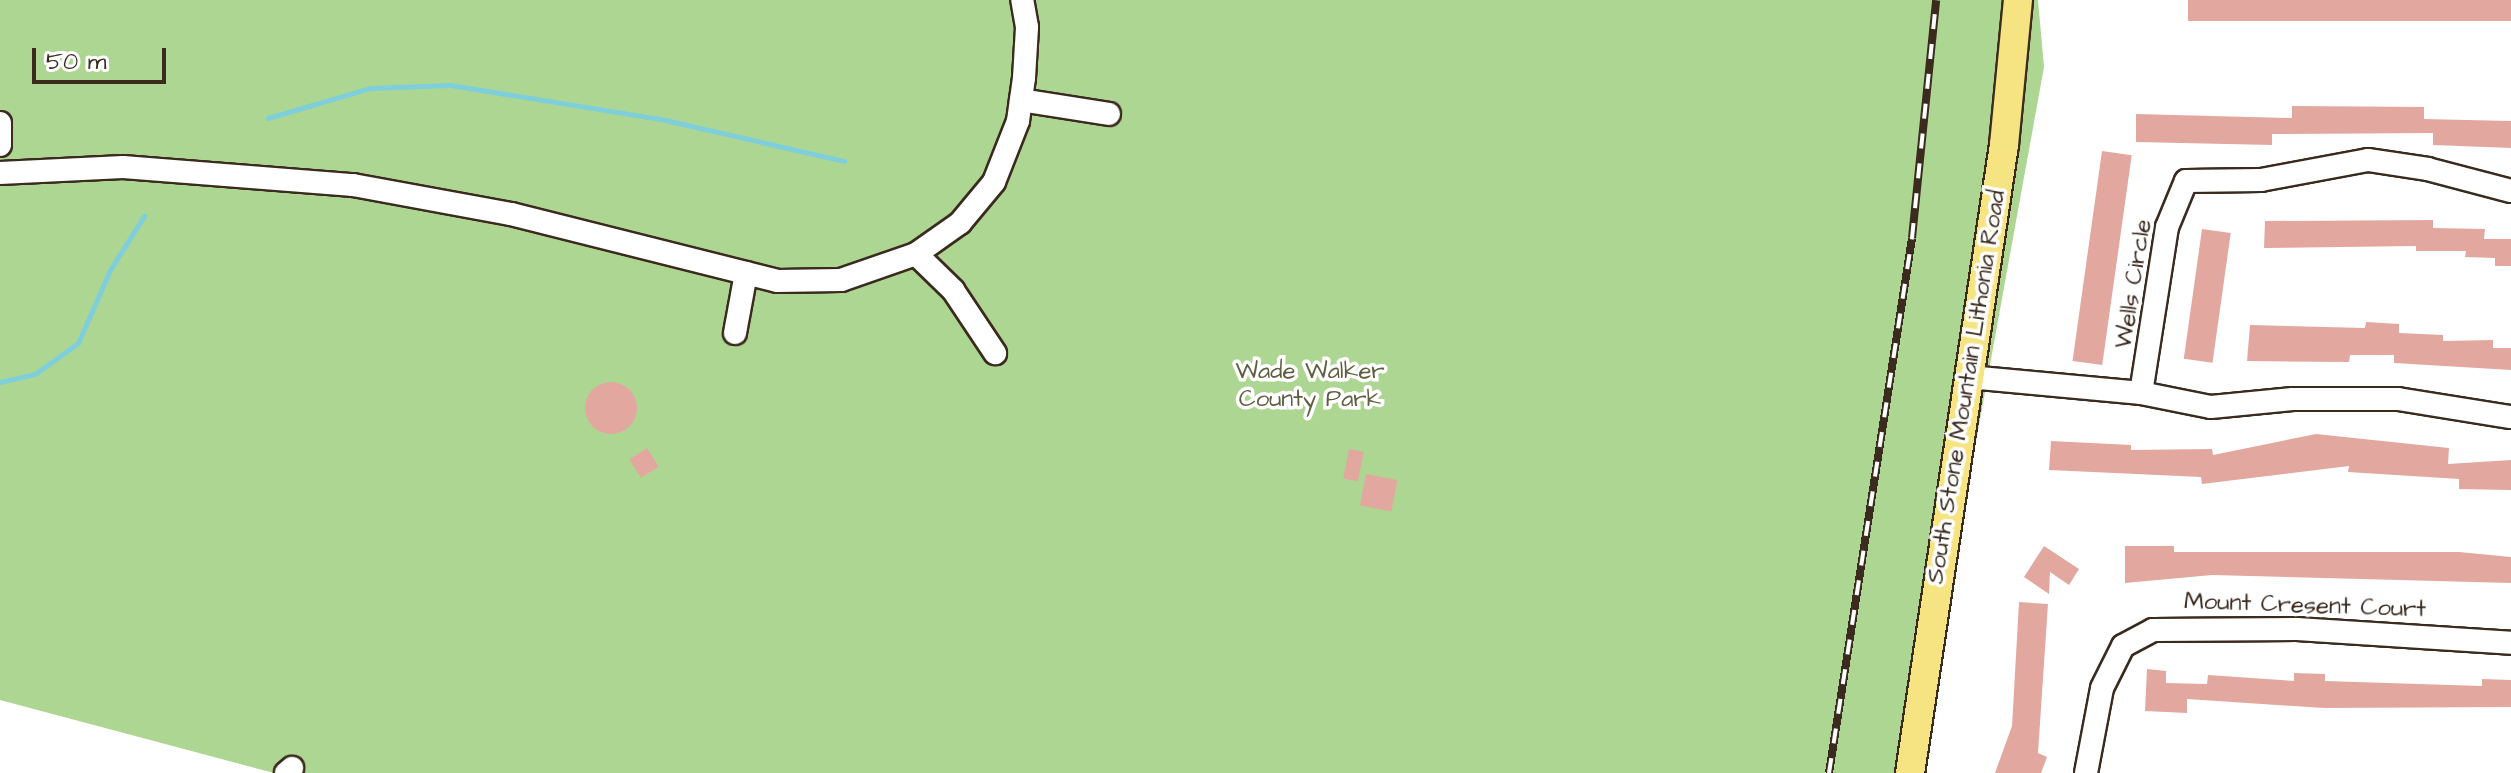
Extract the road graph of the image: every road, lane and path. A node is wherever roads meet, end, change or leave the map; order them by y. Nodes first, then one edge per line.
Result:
1 (1022, 0) edge
2 (2018, 0) edge
3 (1021, 100) junction
4 (1109, 114) dead end
5 (0, 123) edge
6 (0, 145) edge
7 (0, 173) edge
8 (2511, 191) edge
9 (916, 254) junction
10 (746, 273) junction
11 (735, 333) dead end
12 (995, 353) dead end
13 (1969, 377) junction
14 (2141, 393) junction
15 (2511, 417) edge
16 (2511, 643) edge
17 (1910, 773) edge
18 (2086, 773) edge

1 - 3 street
2 - 13 main road, South Stone Mountain Lithonia Road
3 - 4 street
3 - 9 street
5 - 6 street
7 - 10 street
8 - 14 street, Wells Circle
9 - 10 street
9 - 12 street
10 - 11 street
13 - 14 street
13 - 17 main road, South Stone Mountain Lithonia Road
14 - 15 street
16 - 18 street, Mount Cresent Court

